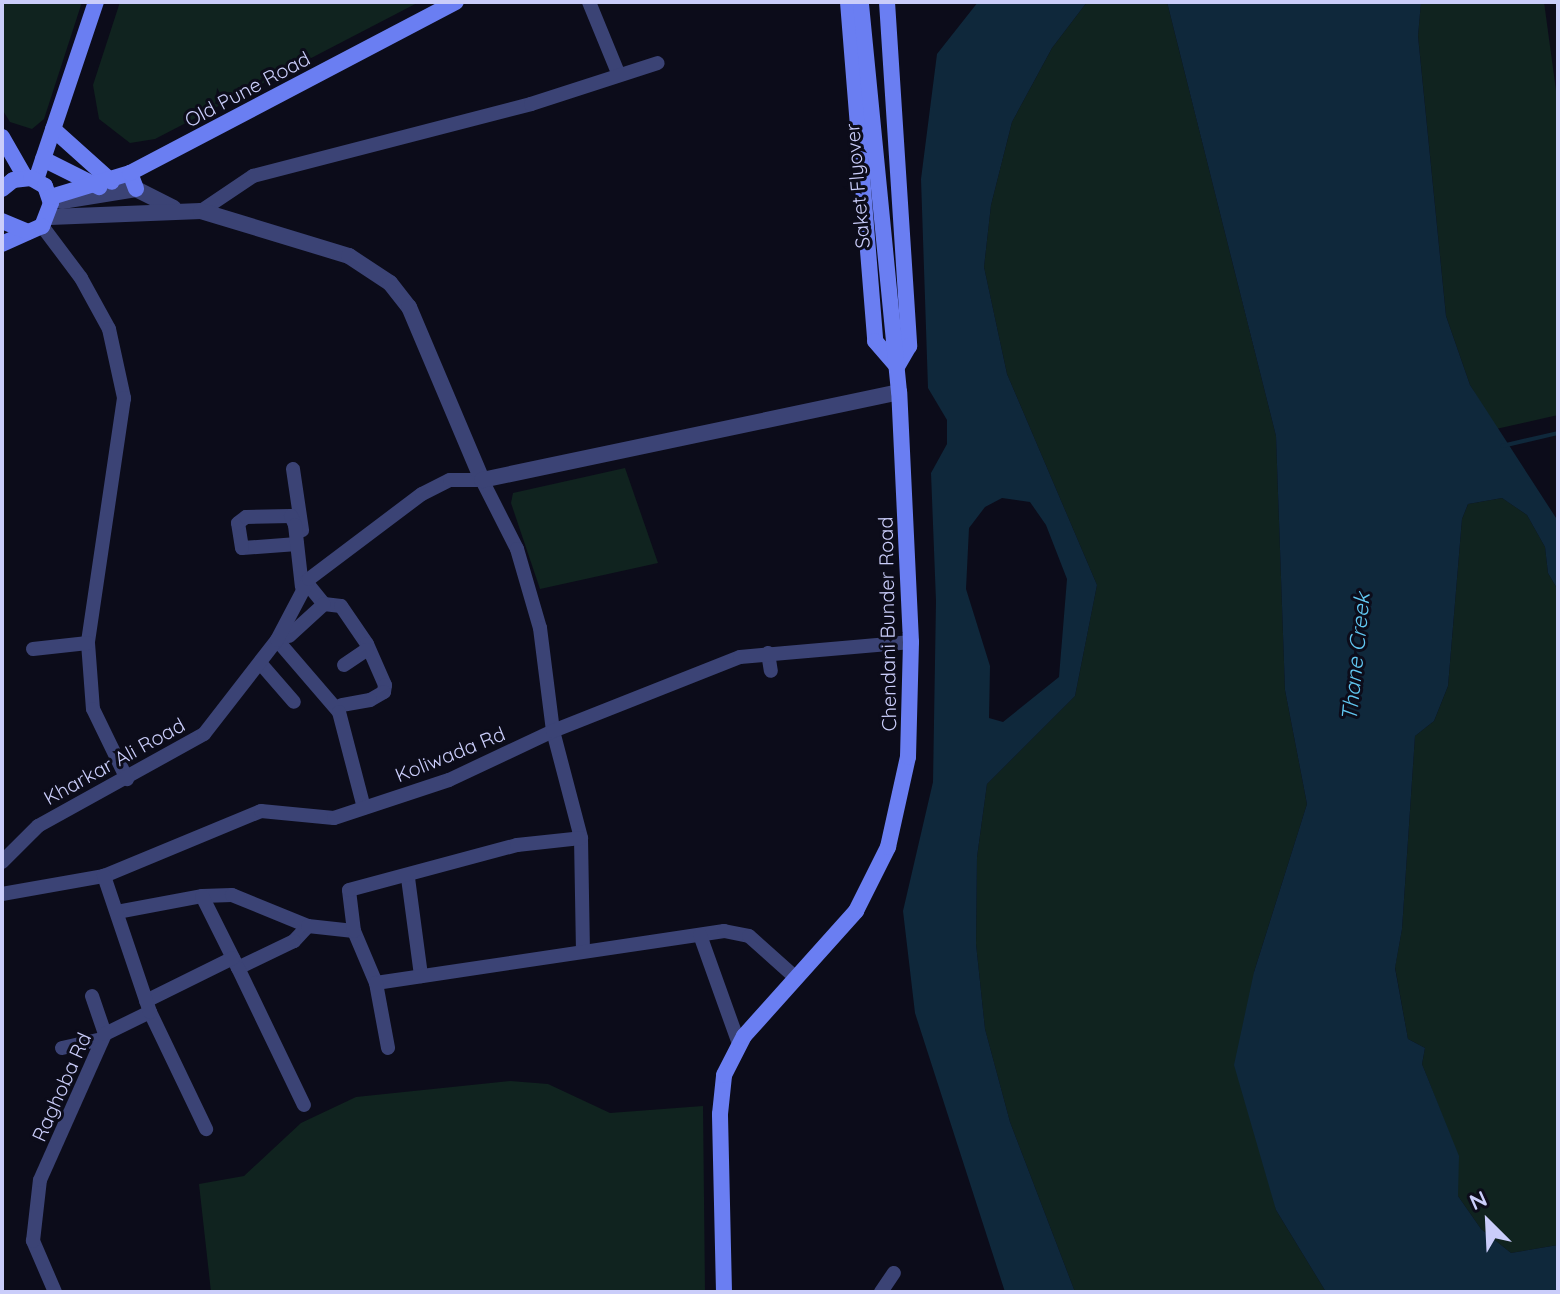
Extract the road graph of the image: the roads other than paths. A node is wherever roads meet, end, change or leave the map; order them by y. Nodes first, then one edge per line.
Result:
1 (96, 2) edge
2 (456, 2) edge
3 (589, 2) edge
4 (848, 2) edge
5 (861, 2) edge
6 (887, 2) edge
7 (658, 63) dead end
8 (619, 75) junction
9 (53, 129) junction
10 (2, 137) edge
11 (43, 159) junction
12 (31, 178) junction
13 (133, 181) junction
14 (106, 184) junction
15 (2, 187) edge
16 (174, 208) junction
17 (201, 211) junction
18 (45, 215) junction
19 (2, 221) edge
20 (2, 244) edge
21 (897, 367) junction
22 (899, 392) junction
23 (293, 469) dead end
24 (482, 480) junction
25 (297, 544) dead end
26 (307, 582) junction
27 (324, 604) junction
28 (283, 638) junction
29 (911, 642) junction
30 (88, 643) junction
31 (33, 649) dead end
32 (366, 650) junction
33 (768, 653) junction
34 (261, 664) junction
35 (344, 665) dead end
36 (771, 671) dead end
37 (294, 702) dead end
38 (341, 705) dead end
39 (553, 731) junction
40 (127, 779) junction
41 (364, 808) junction
42 (581, 838) junction
43 (2, 862) edge
44 (104, 876) junction
45 (408, 878) junction
46 (2, 894) edge
47 (202, 896) junction
48 (117, 912) junction
49 (308, 926) junction
50 (354, 931) junction
51 (700, 935) junction
52 (583, 951) junction
53 (236, 963) junction
54 (421, 976) junction
55 (796, 978) junction
56 (376, 983) junction
57 (92, 996) dead end
58 (148, 1006) junction
59 (103, 1037) junction
60 (739, 1044) junction
61 (62, 1048) dead end
62 (388, 1048) dead end
63 (304, 1105) dead end
64 (206, 1129) dead end
65 (894, 1273) dead end
66 (55, 1292) edge
67 (724, 1292) edge
68 (881, 1292) edge

1 - 9 main road
2 - 13 main road, Old Pune Road
3 - 8 street
4 - 21 main road
5 - 21 main road, Saket Flyover
6 - 21 main road
7 - 8 street
8 - 17 street
9 - 11 main road
9 - 14 main road
10 - 12 main road
11 - 12 main road
11 - 14 main road
12 - 15 main road
12 - 18 main road
13 - 14 main road, Old Pune Road
13 - 16 street
13 - 18 street
14 - 18 main road, Old Pune Road
16 - 17 street
16 - 18 street
17 - 24 street
18 - 19 main road
18 - 20 main road, Old Pune Road
18 - 30 street
21 - 22 main road, Chendani Bunder Road
22 - 24 street
22 - 29 main road, Chendani Bunder Road
23 - 26 street
24 - 26 street, Kharkar Ali Road
24 - 39 street
25 - 26 street
26 - 27 street
26 - 28 street, Kharkar Ali Road
27 - 28 street
27 - 32 street
28 - 34 street, Kharkar Ali Road
28 - 41 street
29 - 33 street, Koliwada Rd
29 - 55 main road, Chendani Bunder Road
30 - 31 street
30 - 40 street
32 - 35 street
32 - 38 street
33 - 36 street
33 - 39 street, Koliwada Rd
34 - 37 street
34 - 40 street, Kharkar Ali Road
39 - 41 street, Koliwada Rd
39 - 42 street
40 - 43 street, Kharkar Ali Road
41 - 44 street, Koliwada Rd
42 - 45 street
42 - 52 street
44 - 46 street, Koliwada Rd
44 - 48 street
45 - 50 street
45 - 54 street
47 - 48 street
47 - 49 street
47 - 53 street
48 - 58 street
49 - 50 street
49 - 53 street, Raghoba Rd
50 - 56 street
51 - 52 street
51 - 55 street
51 - 60 street
52 - 54 street
53 - 58 street, Raghoba Rd
53 - 63 street
54 - 56 street
55 - 60 main road, Chendani Bunder Road
56 - 62 street
57 - 59 street
58 - 59 street, Raghoba Rd
58 - 64 street
59 - 61 street
59 - 66 street, Raghoba Rd
60 - 67 main road, Chendani Bunder Road
65 - 68 street

